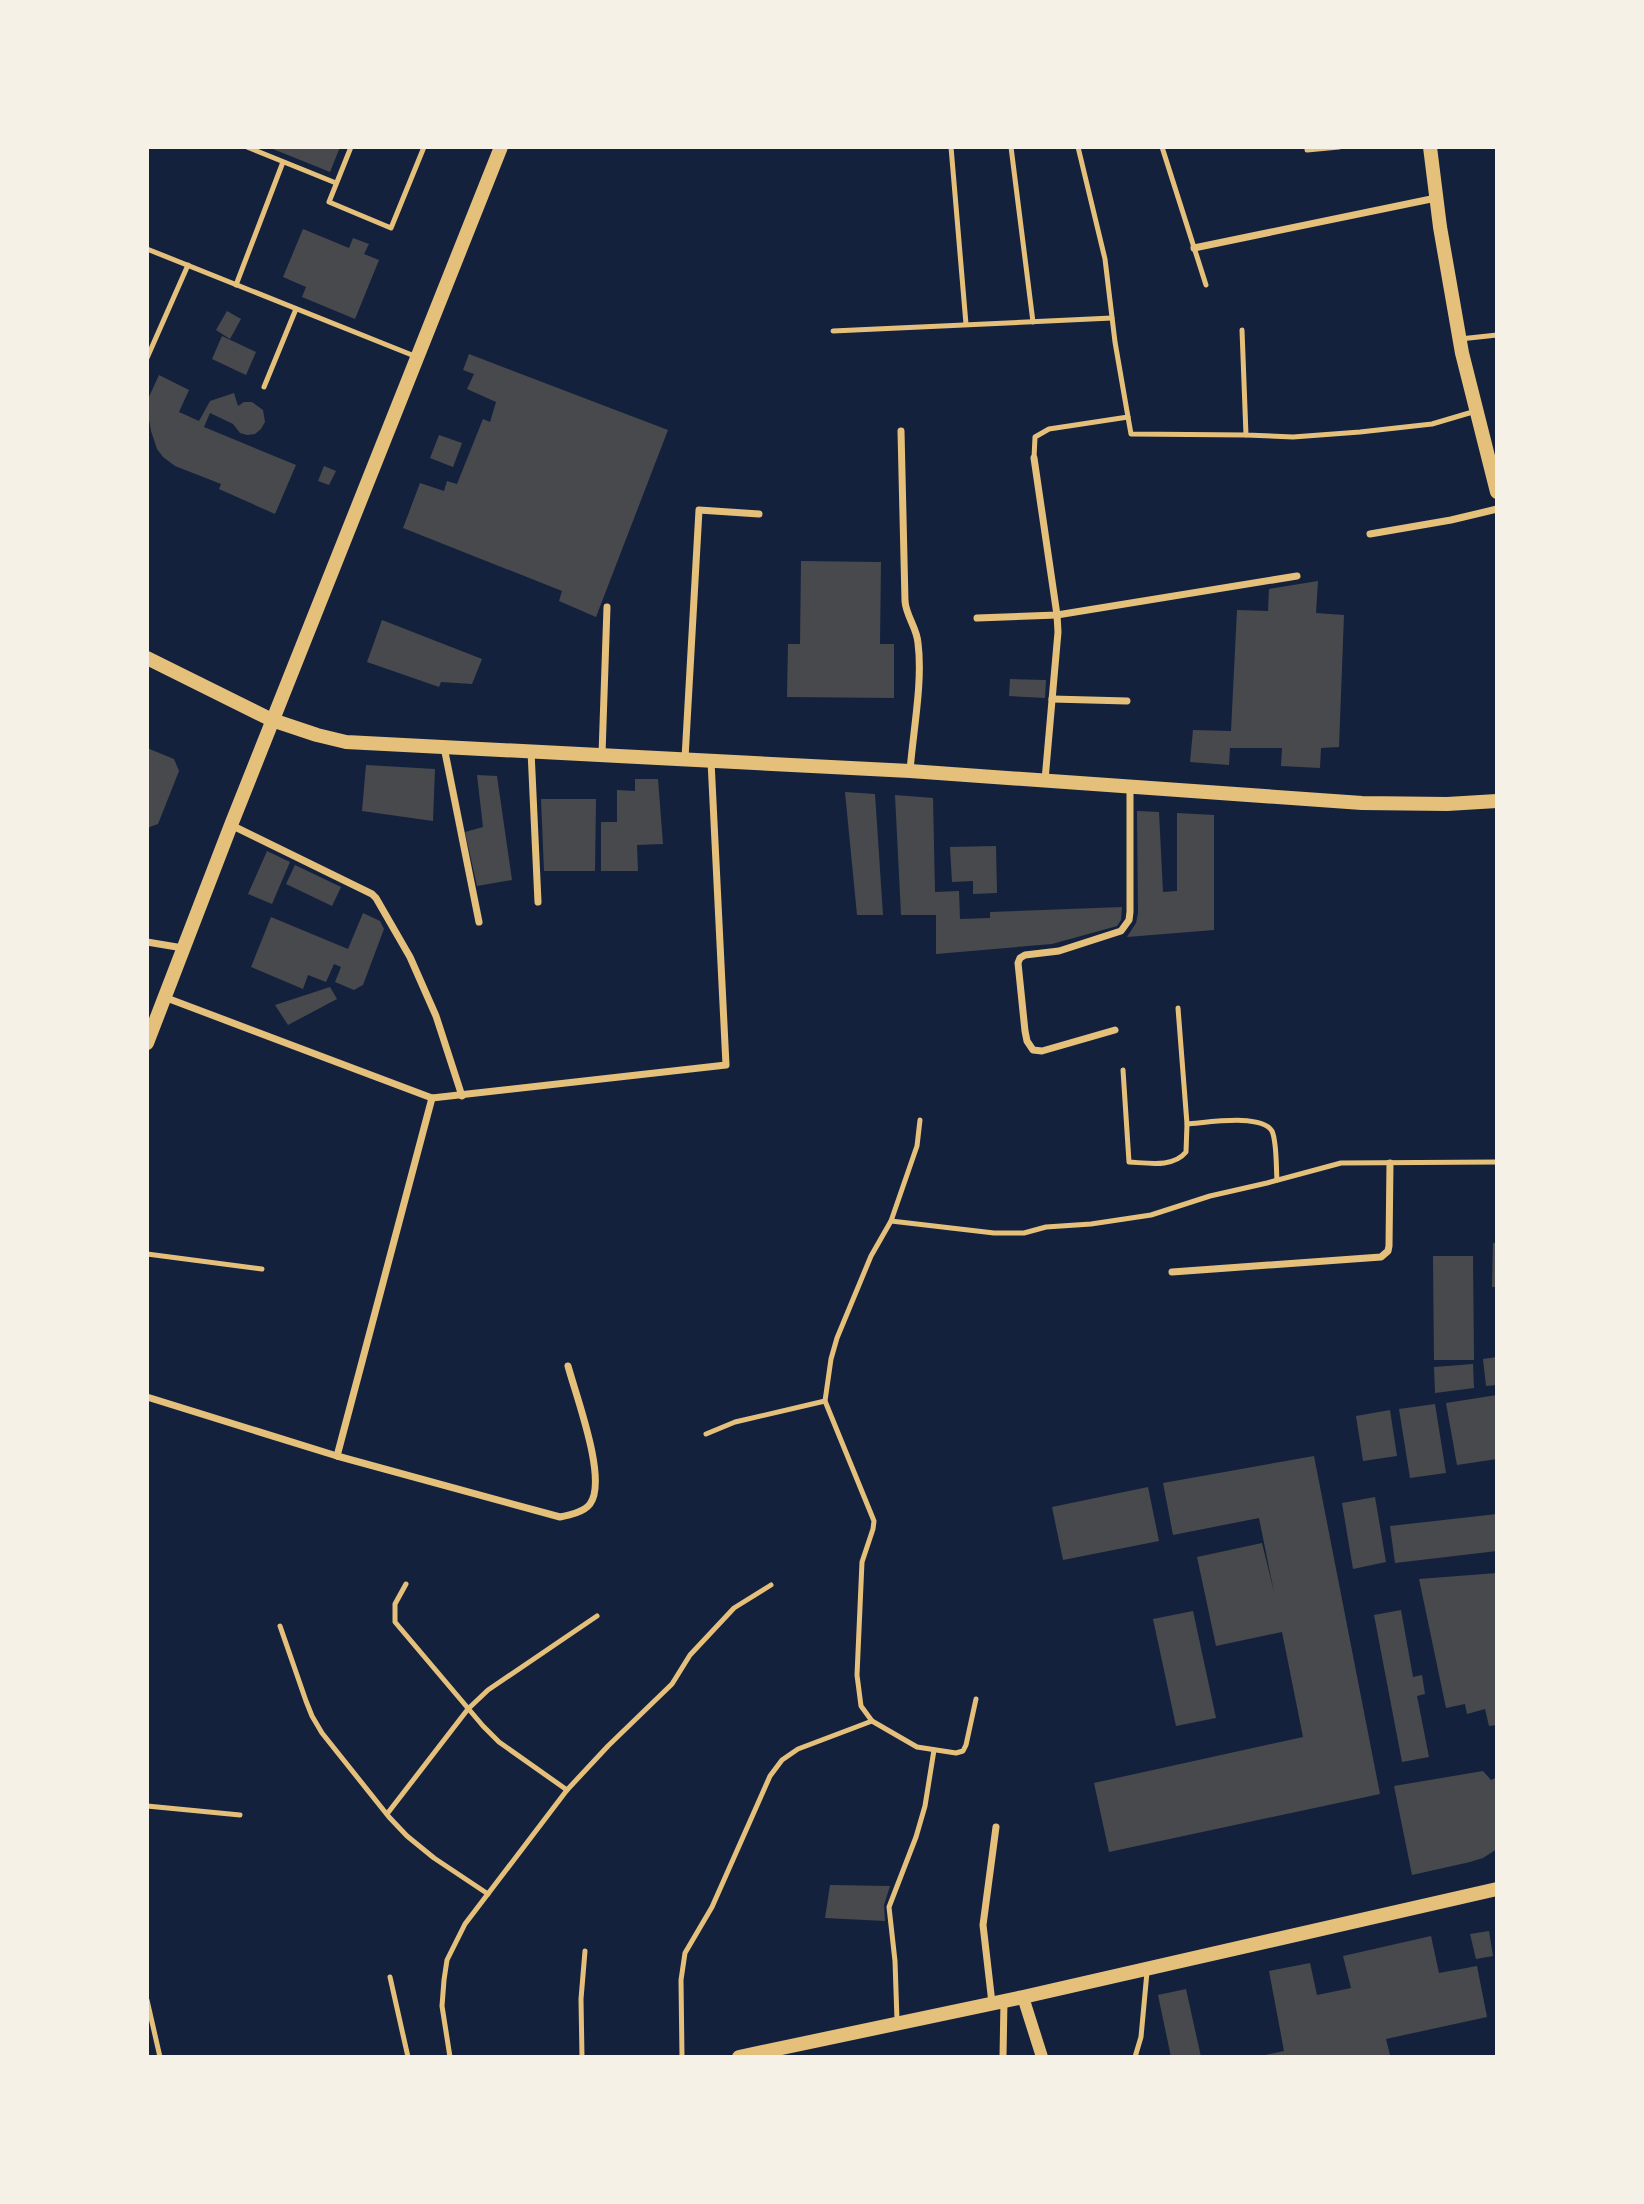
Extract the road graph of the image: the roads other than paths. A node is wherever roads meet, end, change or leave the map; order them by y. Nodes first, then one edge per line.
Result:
1 (247, 147) edge
2 (351, 147) edge
3 (424, 147) edge
4 (501, 147) edge
5 (951, 147) edge
6 (1011, 147) edge
7 (1078, 147) edge
8 (1162, 147) edge
9 (1339, 147) edge
10 (1430, 147) edge
11 (1307, 150) dead end
12 (284, 162) junction
13 (337, 183) junction
14 (1436, 198) junction
15 (1194, 248) junction
16 (147, 249) edge
17 (188, 265) junction
18 (236, 285) junction
19 (1206, 285) dead end
20 (296, 309) junction
21 (1112, 318) junction
22 (1033, 321) junction
23 (966, 324) junction
24 (1242, 330) dead end
25 (833, 331) dead end
26 (1497, 335) edge
27 (1460, 339) junction
28 (417, 357) junction
29 (147, 358) edge
30 (264, 387) dead end
31 (1476, 411) junction
32 (1128, 417) junction
33 (901, 431) dead end
34 (1245, 435) junction
35 (1034, 458) joint
36 (1497, 492) edge
37 (1497, 509) edge
38 (759, 514) dead end
39 (1370, 534) dead end
40 (1297, 576) dead end
41 (607, 607) dead end
42 (1057, 615) junction
43 (976, 618) dead end
44 (147, 658) edge
45 (1052, 699) junction
46 (1127, 701) dead end
47 (272, 720) junction
48 (444, 746) junction
49 (530, 751) junction
50 (602, 754) junction
51 (685, 758) junction
52 (711, 760) junction
53 (910, 771) junction
54 (1045, 781) junction
55 (1130, 787) junction
56 (1497, 800) edge
57 (231, 825) junction
58 (538, 902) dead end
59 (479, 922) dead end
60 (147, 942) edge
61 (183, 947) junction
62 (164, 997) junction
63 (1178, 1008) dead end
64 (1115, 1030) dead end
65 (147, 1043) edge
66 (1123, 1070) dead end
67 (461, 1096) junction
68 (432, 1098) junction
69 (920, 1120) dead end
70 (1187, 1124) junction
71 (1497, 1162) edge
72 (1390, 1163) junction
73 (1277, 1180) junction
74 (891, 1221) junction
75 (147, 1254) edge
76 (262, 1269) dead end
77 (1172, 1272) dead end
78 (568, 1366) dead end
79 (147, 1397) edge
80 (825, 1401) junction
81 (706, 1434) dead end
82 (337, 1456) junction
83 (406, 1584) dead end
84 (771, 1585) dead end
85 (597, 1616) dead end
86 (280, 1626) dead end
87 (976, 1699) dead end
88 (468, 1709) junction
89 (872, 1721) junction
90 (934, 1749) junction
91 (567, 1790) junction
92 (147, 1806) edge
93 (387, 1814) junction
94 (240, 1815) dead end
95 (996, 1827) dead end
96 (1494, 1888) edge
97 (488, 1894) junction
98 (584, 1951) dead end
99 (1147, 1969) junction
100 (390, 1977) dead end
101 (1023, 1997) junction
102 (147, 2000) edge
103 (998, 2002) junction
104 (897, 2024) junction
105 (160, 2057) edge
106 (408, 2057) edge
107 (450, 2057) edge
108 (583, 2057) edge
109 (682, 2057) edge
110 (739, 2057) edge
111 (1003, 2057) edge
112 (1042, 2057) edge
113 (1135, 2057) edge

1 - 12 lane
2 - 13 lane
3 - 13 lane
4 - 28 main road
5 - 23 lane
6 - 22 lane
7 - 21 lane
8 - 15 lane
9 - 11 lane
10 - 14 main road
12 - 13 lane
12 - 18 lane
14 - 15 street
14 - 27 main road
15 - 19 lane
16 - 17 lane
17 - 18 lane
17 - 29 lane
18 - 20 lane
20 - 28 lane
20 - 30 lane
21 - 22 lane
21 - 32 lane
22 - 23 lane
23 - 25 lane
24 - 34 lane
26 - 27 lane
27 - 31 main road
28 - 47 main road
31 - 34 lane
31 - 36 main road
32 - 34 lane
32 - 35 lane
33 - 53 street
35 - 42 street
37 - 39 street
38 - 51 street
40 - 42 street
41 - 50 street
42 - 43 street
42 - 45 street
44 - 47 main road
45 - 46 street
45 - 54 street
47 - 48 main road
47 - 57 main road
48 - 49 main road
48 - 59 street
49 - 50 main road
49 - 58 street
50 - 51 main road
51 - 52 main road
52 - 53 main road
52 - 67 street
53 - 54 main road
54 - 55 main road
55 - 56 main road
55 - 64 street
57 - 61 main road
57 - 67 street
60 - 61 street
61 - 62 main road
62 - 65 main road
62 - 68 street
63 - 70 lane
66 - 70 lane
67 - 68 street
68 - 82 street
69 - 74 lane
70 - 73 lane
71 - 72 lane
72 - 73 lane
72 - 77 street
73 - 74 lane
74 - 80 lane
75 - 76 lane
78 - 82 street
79 - 82 street
80 - 81 lane
80 - 89 lane
83 - 88 lane
84 - 91 lane
85 - 88 lane
86 - 93 lane
87 - 90 lane
88 - 91 lane
88 - 93 lane
89 - 90 lane
89 - 109 lane
90 - 104 lane
91 - 97 lane
92 - 94 lane
93 - 97 lane
95 - 103 street
96 - 99 main road
97 - 107 lane
98 - 108 lane
99 - 101 main road
99 - 113 lane
100 - 106 lane
101 - 103 main road
101 - 112 street
102 - 105 lane
103 - 104 main road
103 - 111 street
104 - 110 main road

